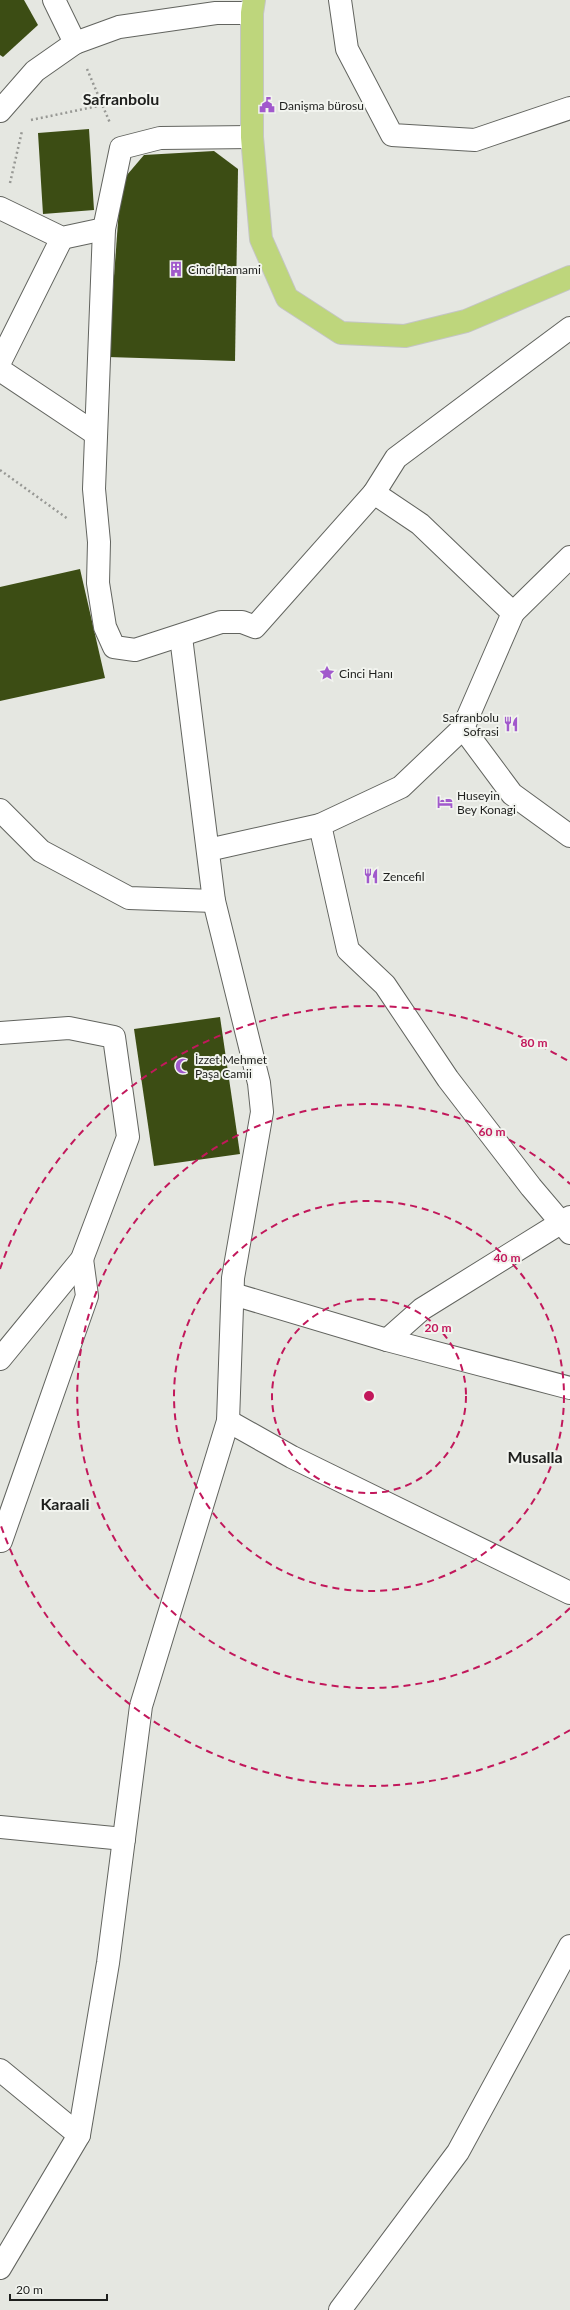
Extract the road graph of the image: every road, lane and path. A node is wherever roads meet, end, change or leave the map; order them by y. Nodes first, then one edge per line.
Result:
1 (54, 0) edge
2 (340, 0) edge
3 (253, 6) edge
4 (75, 43) junction
5 (102, 106) junction
6 (570, 108) edge
7 (0, 111) edge
8 (24, 121) dead end
9 (22, 129) dead end
10 (252, 137) junction
11 (121, 148) junction
12 (2, 209) edge
13 (104, 229) junction
14 (62, 238) junction
15 (570, 277) edge
16 (570, 328) edge
17 (0, 362) edge
18 (0, 370) edge
19 (96, 434) junction
20 (0, 470) edge
21 (374, 493) junction
22 (99, 542) junction
23 (570, 557) edge
24 (513, 613) junction
25 (181, 636) junction
26 (463, 728) junction
27 (0, 810) edge
28 (320, 825) junction
29 (570, 836) edge
30 (208, 850) junction
31 (214, 901) junction
32 (0, 1032) edge
33 (567, 1224) edge
34 (82, 1259) junction
35 (233, 1294) junction
36 (387, 1340) junction
37 (0, 1359) edge
38 (570, 1388) edge
39 (228, 1421) junction
40 (1, 1541) edge
41 (570, 1593) edge
42 (0, 1827) edge
43 (124, 1839) junction
44 (570, 1946) edge
45 (0, 2070) edge
46 (79, 2135) junction
47 (0, 2268) edge
48 (340, 2310) edge

1 - 4 street
2 - 6 street
3 - 4 street
3 - 10 main road
4 - 5 path
4 - 7 street
5 - 8 path
5 - 11 path
9 - 12 path
10 - 11 street
10 - 15 main road
11 - 13 street
12 - 14 street
13 - 14 street
13 - 19 street
14 - 17 street
16 - 21 street
18 - 19 street
19 - 22 street
20 - 22 path
21 - 24 street
21 - 25 street
22 - 25 street
23 - 24 street
24 - 26 street
25 - 30 street
26 - 28 street
26 - 29 street
27 - 31 street
28 - 30 street
28 - 33 street
30 - 31 street
31 - 35 street
32 - 34 street
33 - 36 street
34 - 37 street
34 - 40 street
35 - 36 street
35 - 39 street
36 - 38 street
39 - 41 street
39 - 43 street
42 - 43 street
43 - 46 street
44 - 48 street
45 - 46 street
46 - 47 street

